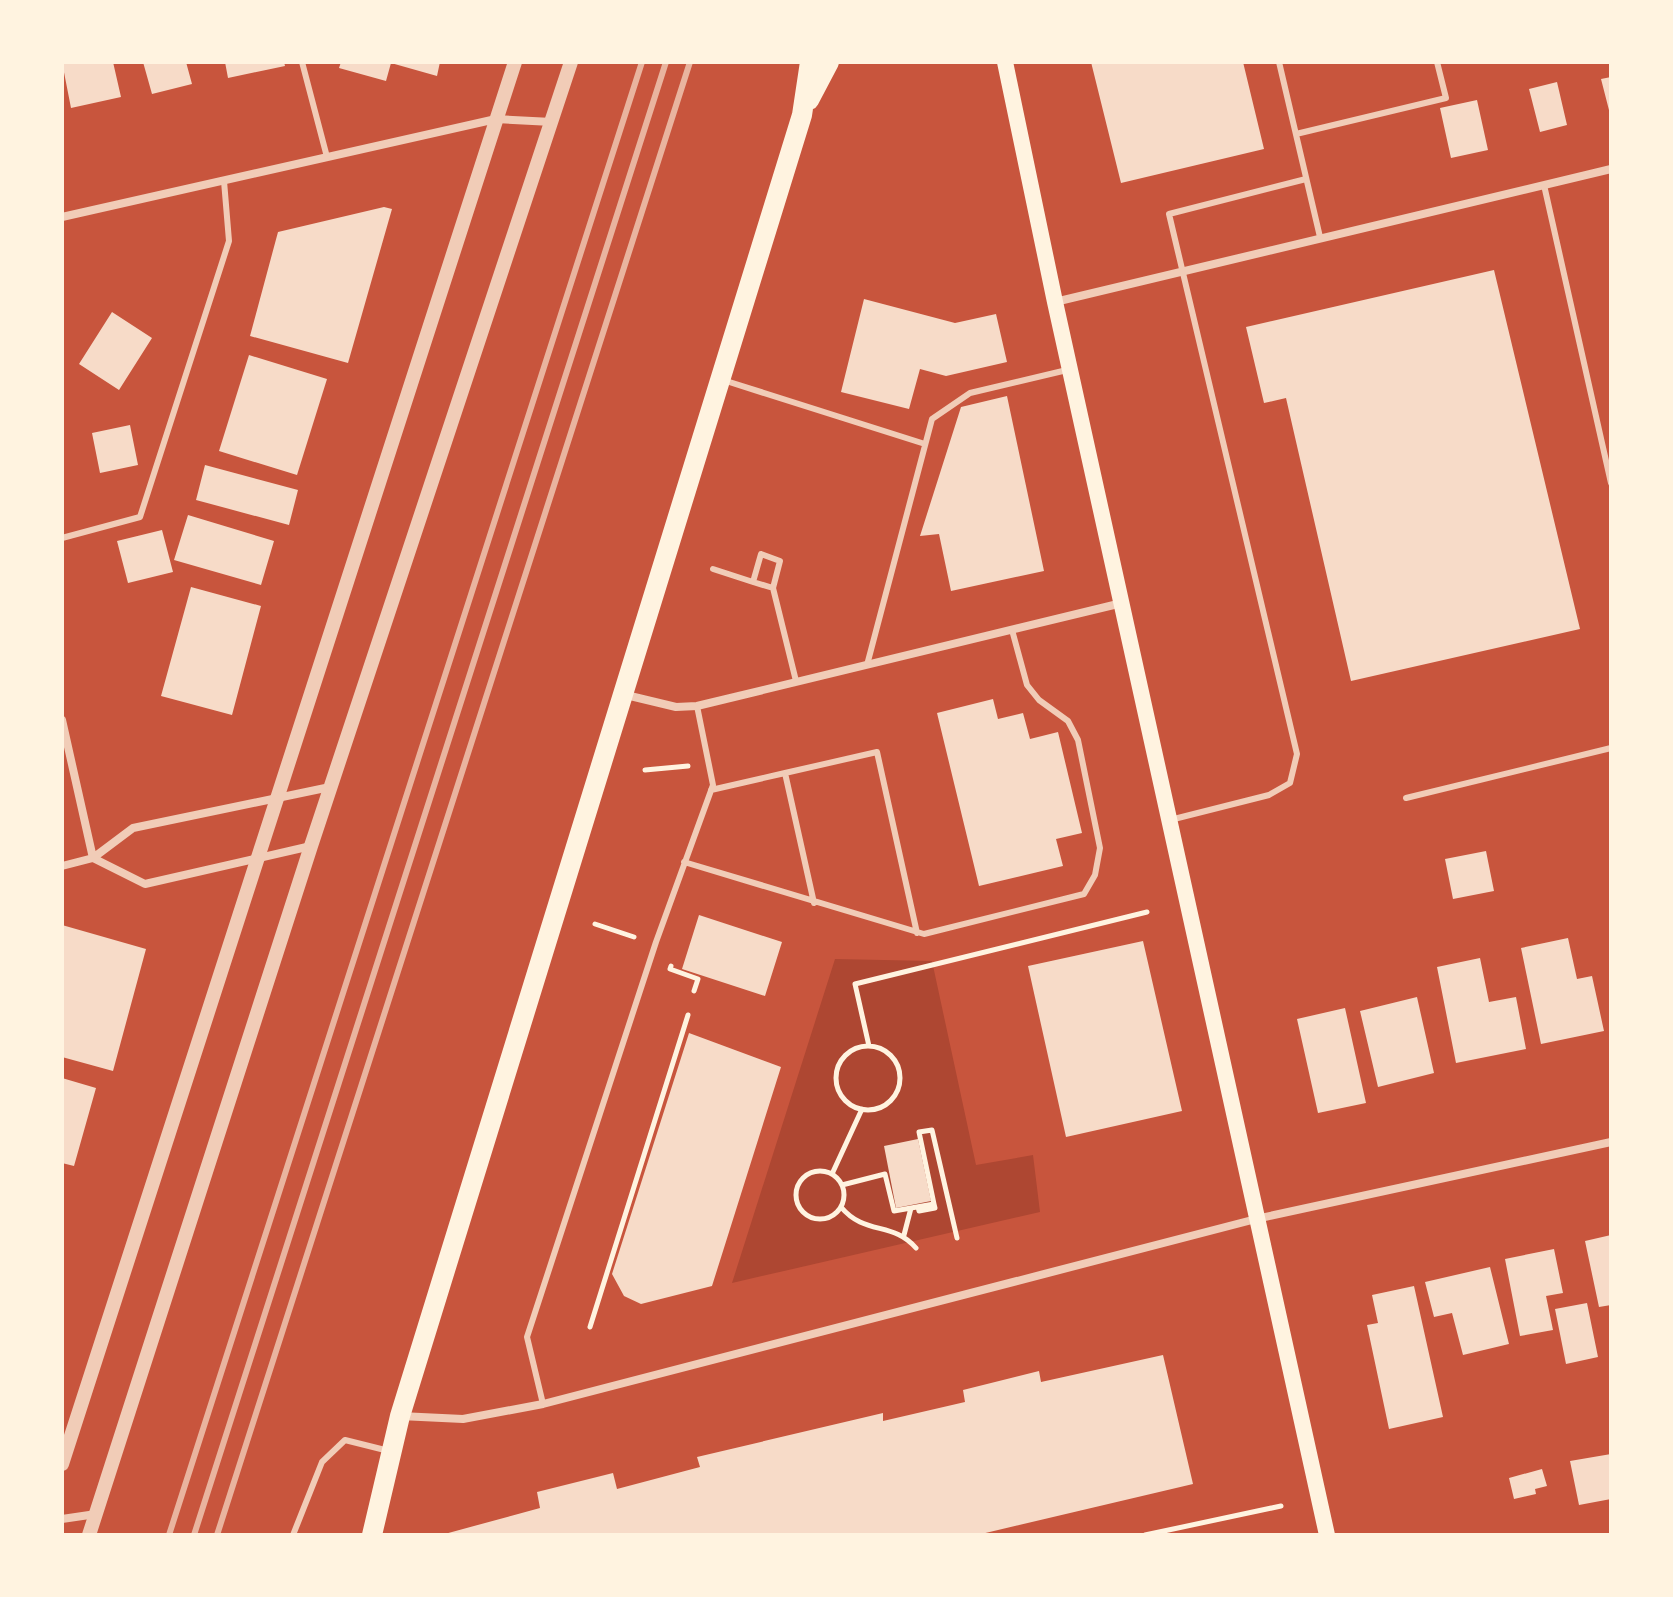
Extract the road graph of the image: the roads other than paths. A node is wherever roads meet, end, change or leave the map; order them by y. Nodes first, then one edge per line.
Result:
1 (302, 62) edge
2 (515, 62) edge
3 (571, 62) edge
4 (810, 62) edge
5 (829, 62) edge
6 (1005, 62) edge
7 (1279, 62) edge
8 (1437, 62) edge
9 (802, 115) junction
10 (496, 119) junction
11 (552, 123) junction
12 (1296, 134) junction
13 (327, 157) junction
14 (1611, 169) edge
15 (1306, 179) junction
16 (224, 181) junction
17 (1544, 185) junction
18 (62, 217) edge
19 (1320, 237) junction
20 (1183, 269) junction
21 (1055, 302) junction
22 (1070, 370) junction
23 (720, 379) junction
24 (925, 444) junction
25 (1611, 483) edge
26 (62, 538) edge
27 (713, 569) dead end
28 (753, 582) junction
29 (773, 588) junction
30 (1123, 603) junction
31 (1012, 630) junction
32 (867, 665) junction
33 (796, 681) junction
34 (623, 694) junction
35 (697, 706) junction
36 (62, 720) edge
37 (1611, 748) edge
38 (785, 773) junction
39 (331, 787) junction
40 (711, 790) junction
41 (276, 798) junction
42 (1406, 798) dead end
43 (1170, 820) junction
44 (311, 846) junction
45 (93, 858) junction
46 (257, 860) junction
47 (684, 862) junction
48 (62, 866) edge
49 (814, 903) junction
50 (921, 934) junction
51 (1611, 1142) edge
52 (1256, 1219) junction
53 (543, 1404) junction
54 (400, 1416) junction
55 (391, 1451) junction
56 (62, 1464) edge
57 (96, 1514) junction
58 (62, 1519) edge
59 (89, 1535) edge
60 (293, 1535) edge
61 (372, 1535) edge
62 (1327, 1535) edge

1 - 13 lane
2 - 10 street
3 - 11 street
4 - 9 main road
5 - 9 main road
6 - 21 main road
7 - 12 lane
8 - 12 lane
9 - 23 main road
10 - 11 street
10 - 13 street
10 - 41 street
11 - 39 street
12 - 15 lane
13 - 16 street
14 - 17 street
15 - 19 lane
15 - 20 lane
16 - 18 street
16 - 26 lane
17 - 19 street
17 - 25 lane
19 - 20 street
20 - 21 street
20 - 43 lane
21 - 22 main road
22 - 24 lane
22 - 30 main road
23 - 24 lane
23 - 34 main road
24 - 32 lane
27 - 28 lane
28 - 29 lane
28 - 29 lane
29 - 33 lane
30 - 31 street
30 - 43 main road
31 - 32 street
31 - 50 lane
32 - 33 street
33 - 35 street
34 - 35 street
34 - 54 main road
35 - 40 lane
36 - 45 street
37 - 42 lane
38 - 40 lane
38 - 49 lane
38 - 50 lane
39 - 41 street
39 - 44 street
40 - 47 lane
41 - 45 street
41 - 46 street
43 - 52 main road
44 - 46 street
44 - 57 street
45 - 46 street
45 - 48 street
46 - 56 street
47 - 49 lane
47 - 53 lane
49 - 50 lane
51 - 52 street
52 - 53 street
52 - 62 main road
53 - 54 street
54 - 55 main road
55 - 60 lane
55 - 61 main road
57 - 58 street
57 - 59 street

